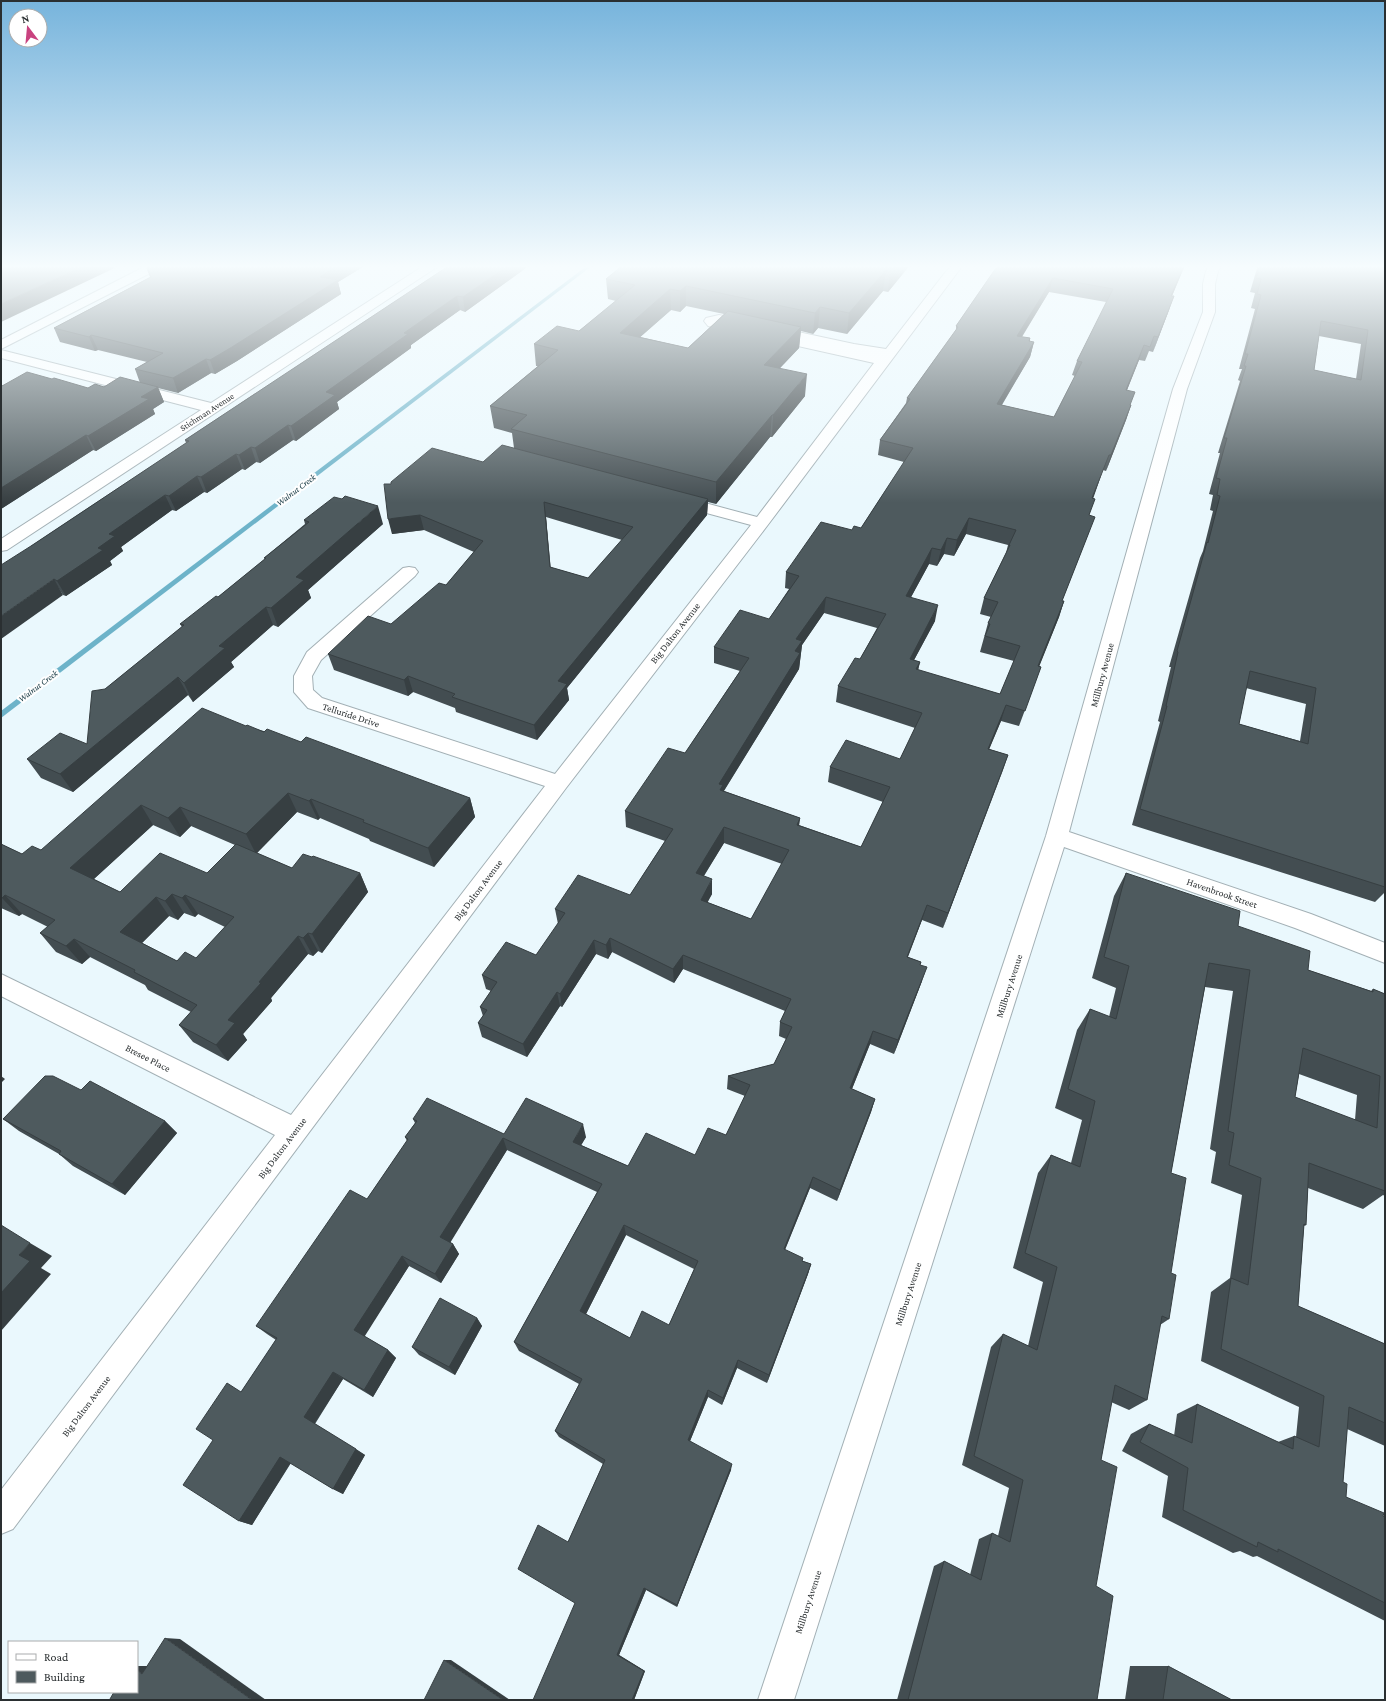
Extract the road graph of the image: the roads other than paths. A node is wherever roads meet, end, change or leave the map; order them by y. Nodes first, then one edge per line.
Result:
1 (311, 344) edge
2 (821, 344) edge
3 (837, 344) edge
4 (896, 344) edge
5 (1197, 344) edge
6 (1, 354) edge
7 (886, 357) junction
8 (212, 408) junction
9 (662, 497) edge
10 (761, 523) junction
11 (1, 546) edge
12 (408, 572) dead end
13 (559, 783) junction
14 (1057, 836) junction
15 (1385, 953) edge
16 (1, 984) edge
17 (295, 1131) junction
18 (1, 1517) edge
19 (776, 1700) edge

1 - 8 street, Stichman Avenue
2 - 7 street
3 - 7 street
4 - 7 street, Big Dalton Avenue
5 - 14 street, Millbury Avenue
6 - 8 street
7 - 10 street, Big Dalton Avenue
8 - 11 street, Stichman Avenue
9 - 10 street
10 - 13 street, Big Dalton Avenue
12 - 13 street, Telluride Drive
13 - 17 street, Big Dalton Avenue
14 - 15 street, Havenbrook Street
14 - 19 street, Millbury Avenue
16 - 17 street, Bresee Place
17 - 18 street, Big Dalton Avenue

